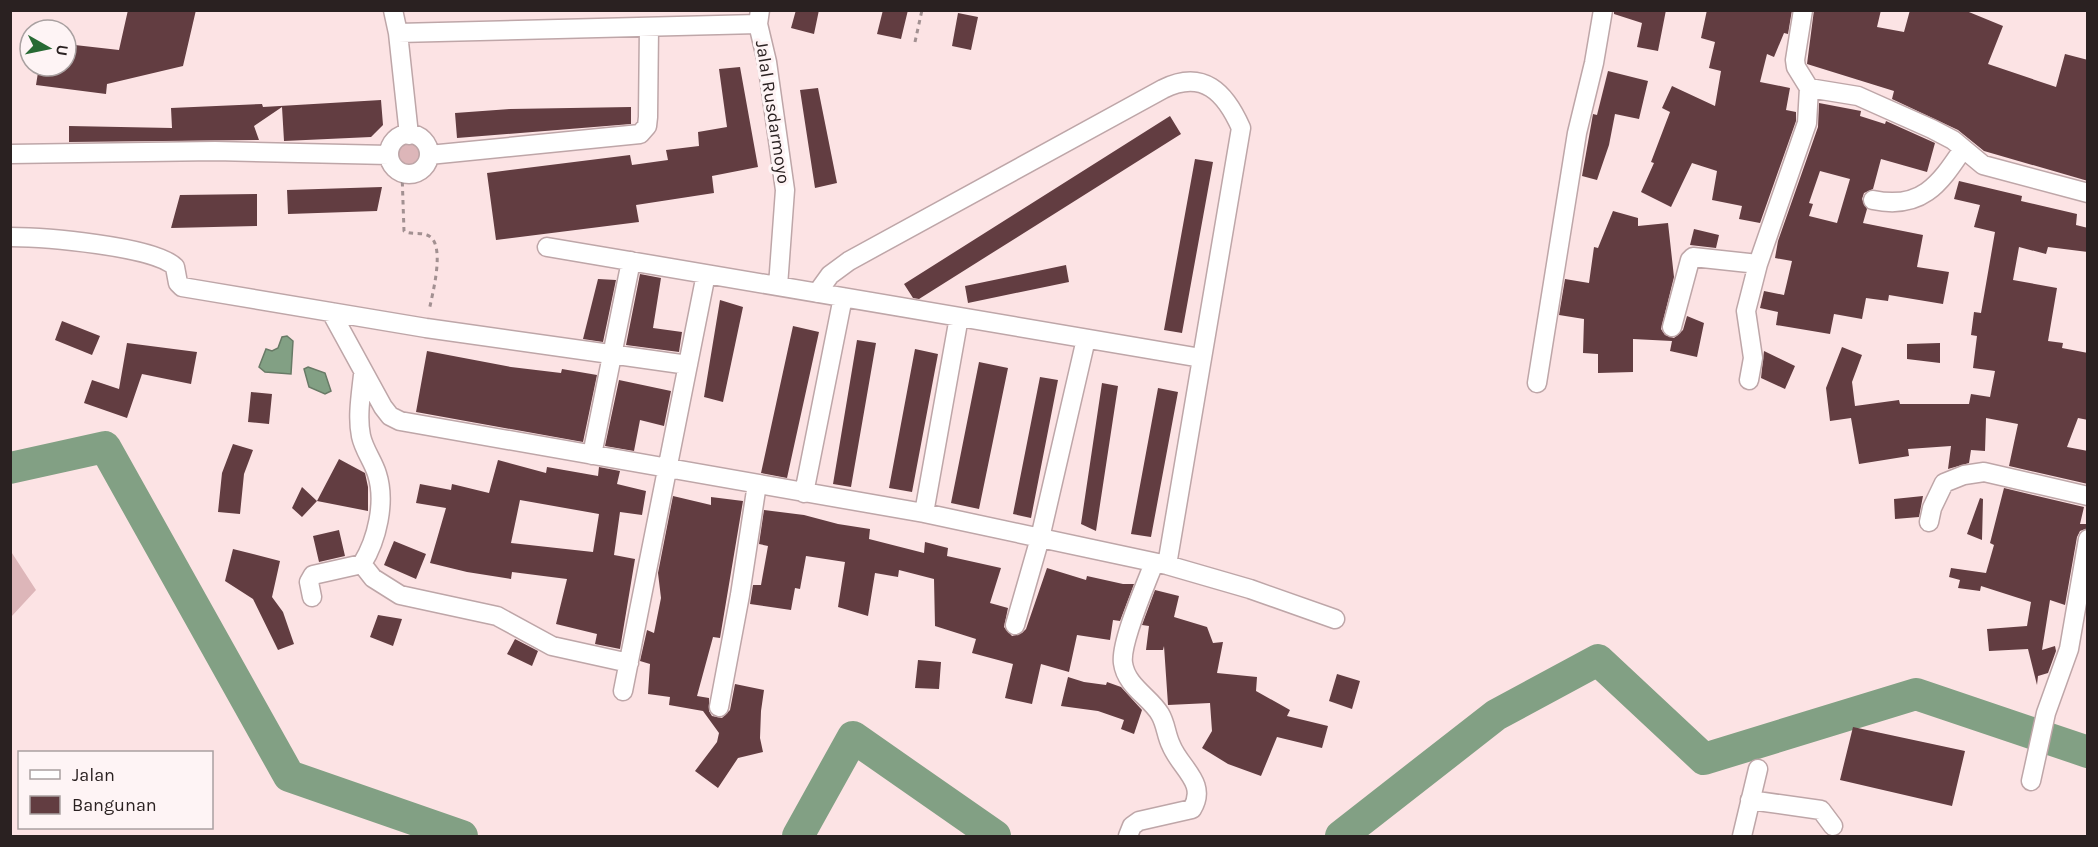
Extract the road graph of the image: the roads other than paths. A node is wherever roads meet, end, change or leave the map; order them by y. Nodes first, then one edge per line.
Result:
1 (393, 10) edge
2 (1603, 10) edge
3 (1803, 10) edge
4 (759, 17) edge
5 (649, 27) junction
6 (399, 33) junction
7 (1809, 88) junction
8 (409, 135) junction
9 (1963, 149) junction
10 (10, 154) edge
11 (389, 155) junction
12 (429, 155) junction
13 (2088, 193) edge
14 (1873, 200) dead end
15 (10, 237) edge
16 (547, 247) dead end
17 (631, 261) junction
18 (1758, 264) junction
19 (706, 274) junction
20 (778, 286) junction
21 (817, 293) junction
22 (843, 297) junction
23 (331, 312) junction
24 (959, 317) junction
25 (1672, 327) dead end
26 (1086, 339) junction
27 (612, 354) junction
28 (1201, 358) junction
29 (688, 365) junction
30 (363, 375) junction
31 (1749, 380) dead end
32 (1537, 383) dead end
33 (592, 455) junction
34 (668, 468) junction
35 (757, 484) junction
36 (804, 493) junction
37 (2088, 496) edge
38 (924, 513) junction
39 (1929, 522) dead end
40 (1040, 538) junction
41 (2088, 539) edge
42 (362, 564) junction
43 (1160, 564) junction
44 (312, 597) dead end
45 (1335, 619) dead end
46 (1015, 625) dead end
47 (629, 663) junction
48 (623, 691) dead end
49 (719, 707) dead end
50 (1758, 769) dead end
51 (2031, 781) dead end
52 (1750, 800) junction
53 (1833, 826) dead end
54 (1128, 837) edge
55 (1742, 837) edge

1 - 6 street
2 - 32 street
3 - 7 street
4 - 5 street
4 - 20 street, Jalal Rusdarmoyo
5 - 6 street
5 - 12 street
6 - 8 street
7 - 9 street
7 - 18 street
8 - 11 street
8 - 12 street
9 - 13 street
9 - 14 street
10 - 11 street
11 - 12 street
15 - 23 street
16 - 17 street
17 - 19 street
17 - 27 street
18 - 25 street
18 - 31 street
19 - 20 street
19 - 29 street
20 - 21 street
21 - 22 street
21 - 28 street
22 - 24 street
22 - 36 street
23 - 27 street
23 - 30 street
24 - 26 street
24 - 38 street
26 - 28 street
26 - 40 street
27 - 29 street
27 - 33 street
28 - 43 street
29 - 34 street
30 - 33 street
30 - 42 street
33 - 34 street
34 - 35 street
34 - 47 street
35 - 36 street
35 - 49 street
36 - 38 street
37 - 39 street
38 - 40 street
40 - 43 street
40 - 46 street
41 - 51 street
42 - 44 street
42 - 47 street
43 - 45 street
43 - 54 street
47 - 48 street
50 - 52 street
52 - 53 street
52 - 55 street

